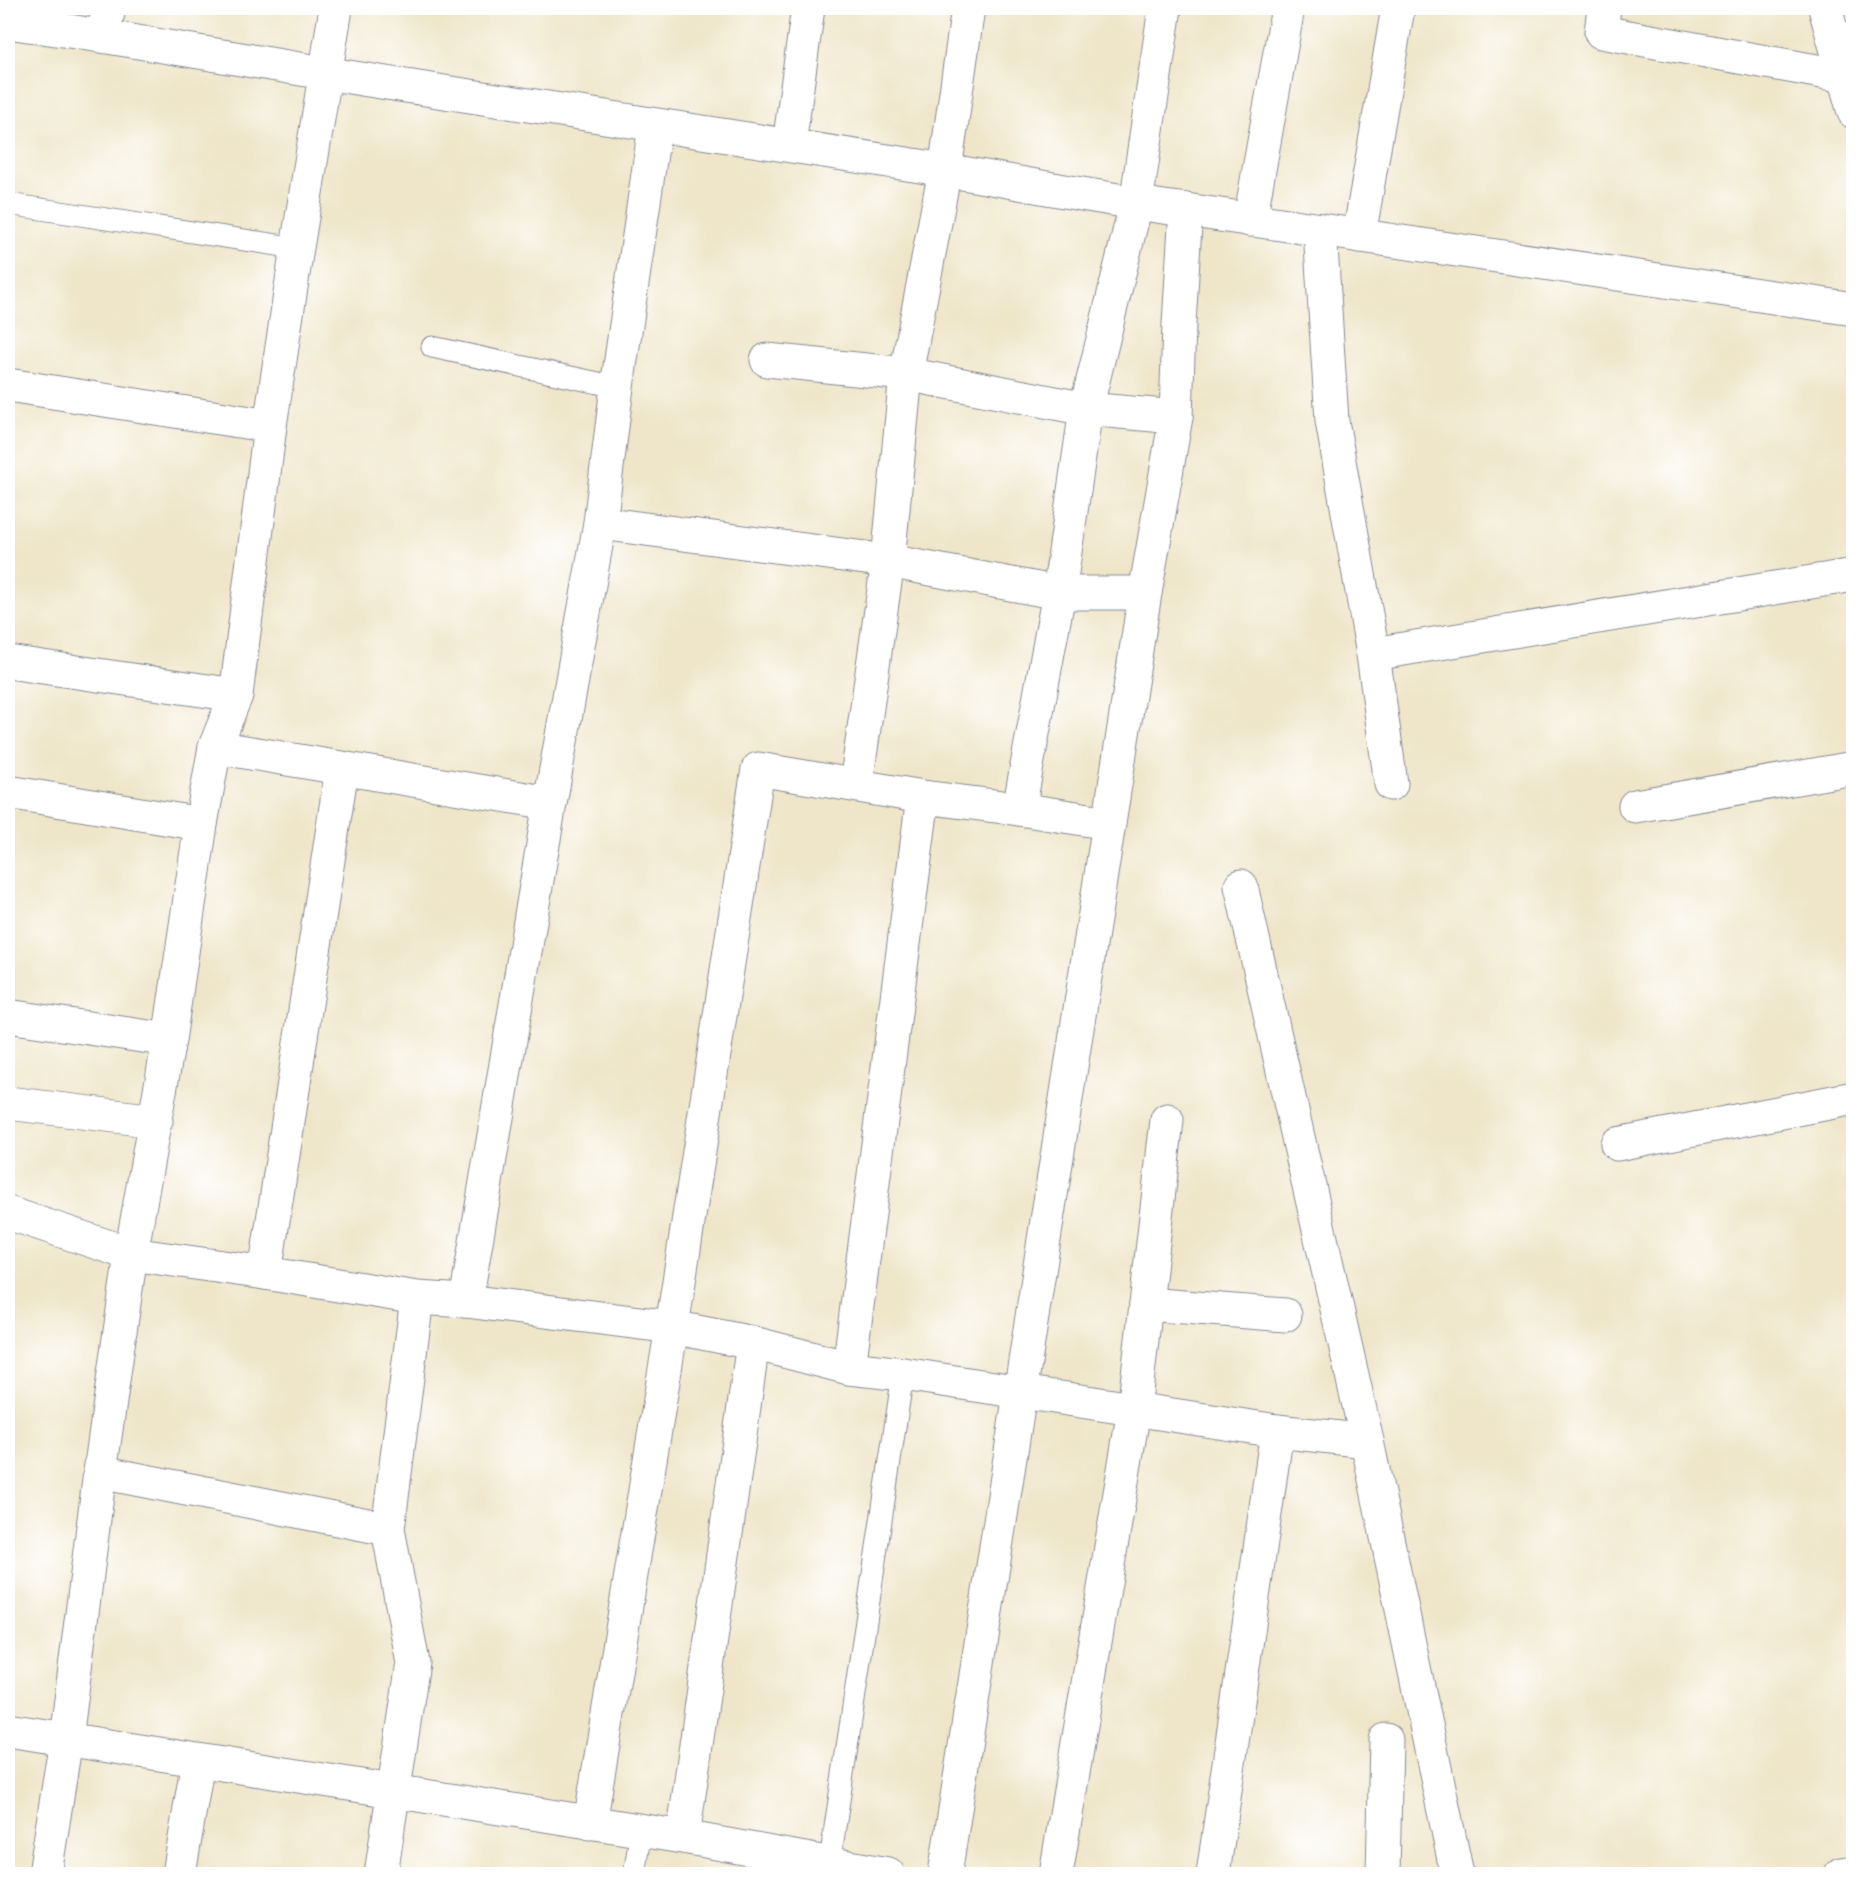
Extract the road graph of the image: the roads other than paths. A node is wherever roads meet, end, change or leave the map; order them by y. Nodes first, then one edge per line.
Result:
1 (336, 8) edge
2 (808, 8) edge
3 (968, 8) edge
4 (1165, 8) edge
5 (1288, 8) edge
6 (1398, 8) edge
7 (1604, 8) edge
8 (1825, 8) edge
9 (106, 21) edge
10 (8, 22) edge
11 (326, 74) junction
12 (1844, 76) junction
13 (1854, 112) edge
14 (655, 126) junction
15 (789, 145) junction
16 (945, 170) junction
17 (8, 204) edge
18 (1136, 204) junction
19 (1186, 210) junction
20 (1250, 220) junction
21 (1320, 231) junction
22 (1359, 236) junction
23 (297, 248) junction
24 (1854, 309) edge
25 (432, 347) dead end
26 (767, 360) dead end
27 (906, 374) junction
28 (8, 385) edge
29 (617, 387) junction
30 (1086, 409) junction
31 (1176, 417) junction
32 (270, 426) junction
33 (600, 523) junction
34 (888, 561) junction
35 (1854, 575) edge
36 (1059, 593) junction
37 (1145, 593) junction
38 (1373, 654) junction
39 (8, 662) edge
40 (236, 695) junction
41 (215, 747) junction
42 (342, 768) junction
43 (1854, 768) edge
44 (856, 784) junction
45 (1391, 784) dead end
46 (8, 792) edge
47 (923, 797) junction
48 (550, 803) junction
49 (1635, 806) dead end
50 (1019, 809) junction
51 (1109, 823) junction
52 (201, 824) junction
53 (1241, 886) dead end
54 (8, 1016) edge
55 (169, 1040) junction
56 (1854, 1098) edge
57 (8, 1103) edge
58 (1167, 1120) dead end
59 (156, 1121) junction
60 (1617, 1144) dead end
61 (8, 1213) edge
62 (131, 1254) junction
63 (265, 1273) junction
64 (417, 1298) junction
65 (466, 1301) junction
66 (1146, 1304) junction
67 (1285, 1315) dead end
68 (672, 1327) junction
69 (753, 1343) junction
70 (849, 1368) junction
71 (903, 1374) junction
72 (1021, 1392) junction
73 (1134, 1410) junction
74 (1277, 1431) junction
75 (1367, 1441) junction
76 (100, 1472) junction
77 (388, 1529) junction
78 (8, 1730) edge
79 (66, 1739) junction
80 (1386, 1740) dead end
81 (198, 1761) junction
82 (393, 1790) junction
83 (590, 1823) junction
84 (641, 1831) junction
85 (683, 1838) junction
86 (829, 1869) edge
87 (1854, 1872) edge
88 (45, 1875) edge
89 (178, 1875) edge
90 (381, 1875) edge
91 (634, 1875) edge
92 (888, 1875) edge
93 (945, 1875) edge
94 (1056, 1875) edge
95 (1213, 1875) edge
96 (1383, 1875) edge
97 (1457, 1875) edge
98 (1841, 1875) edge

1 - 11 street
2 - 15 street
3 - 16 street
4 - 18 street
5 - 20 street
6 - 22 street
7 - 12 street
8 - 12 street
9 - 10 street
9 - 11 street
11 - 14 street
11 - 23 street
12 - 13 street
14 - 15 street
14 - 29 street
15 - 16 street
16 - 18 street
16 - 27 street
17 - 23 lane
18 - 19 street
18 - 30 street
19 - 20 street
19 - 31 street
20 - 21 street
21 - 22 street
21 - 38 street
22 - 24 street
23 - 32 street
25 - 29 lane
26 - 27 street
27 - 30 street
27 - 34 street
28 - 32 street
29 - 33 street
30 - 31 street
30 - 36 street
31 - 37 street
32 - 40 street
33 - 34 street
33 - 48 street
34 - 36 street
34 - 44 street
35 - 38 street
36 - 37 street
36 - 50 street
37 - 51 street
38 - 45 street
39 - 40 street
40 - 41 street
41 - 42 street
41 - 52 street
42 - 48 street
42 - 63 street
43 - 49 street
44 - 47 street
44 - 68 street
46 - 52 street
47 - 50 street
47 - 70 street
48 - 65 street
50 - 51 street
51 - 72 street
52 - 55 street
53 - 75 street
54 - 55 street
55 - 59 street
56 - 60 street
57 - 59 street
58 - 66 street
59 - 62 street
61 - 62 street
62 - 63 street
62 - 76 street
63 - 64 street
64 - 65 street
64 - 77 street
65 - 68 street
66 - 67 street
66 - 73 street
68 - 69 street
68 - 83 street
69 - 70 street
69 - 85 street
70 - 71 street
71 - 72 street
71 - 86 lane
72 - 73 street
72 - 93 street
73 - 74 street
73 - 94 street
74 - 75 street
74 - 95 street
75 - 97 street
76 - 77 street
76 - 79 street
77 - 82 street
78 - 79 street
79 - 81 street
79 - 88 street
80 - 96 street
81 - 82 street
81 - 89 street
82 - 83 street
82 - 90 street
83 - 84 street
84 - 85 street
84 - 91 lane
85 - 86 street
86 - 92 street
87 - 98 street

